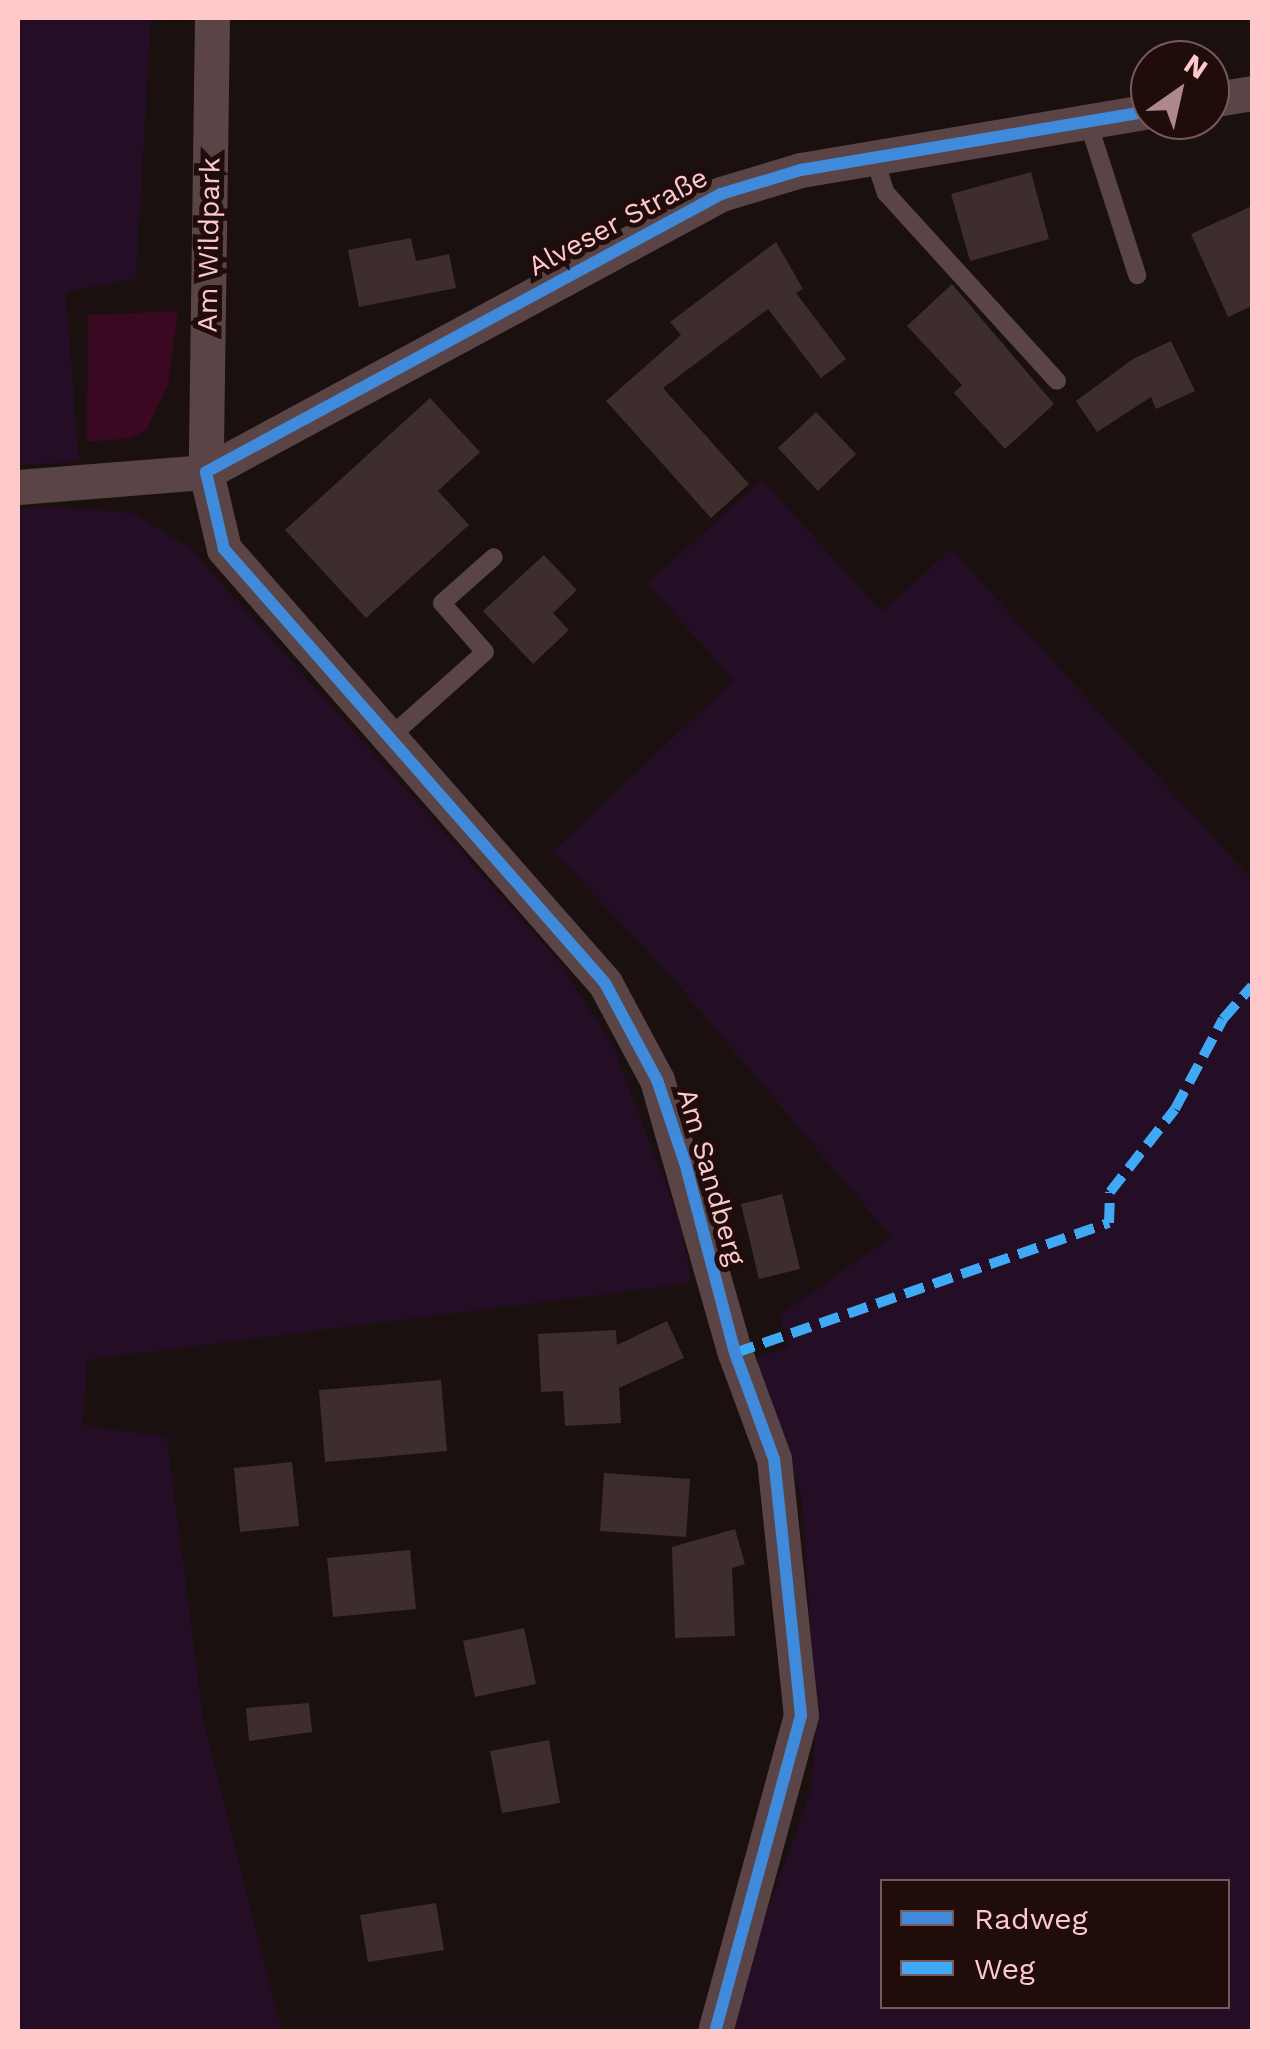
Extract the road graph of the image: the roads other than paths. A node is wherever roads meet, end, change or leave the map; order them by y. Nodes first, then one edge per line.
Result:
1 (212, 18) edge
2 (1130, 115) edge
3 (1088, 122) junction
4 (874, 157) junction
5 (1137, 275) dead end
6 (1057, 381) dead end
7 (206, 472) junction
8 (18, 487) edge
9 (494, 557) dead end
10 (390, 737) junction
11 (715, 2032) edge

1 - 7 street, Am Wildpark
2 - 3 street, Alveser Straße
3 - 4 street, Alveser Straße
3 - 5 lane
4 - 6 lane
4 - 7 street, Alveser Straße
7 - 8 street, Alveser Straße
7 - 10 street, Am Sandberg
9 - 10 lane
10 - 11 street, Am Sandberg

